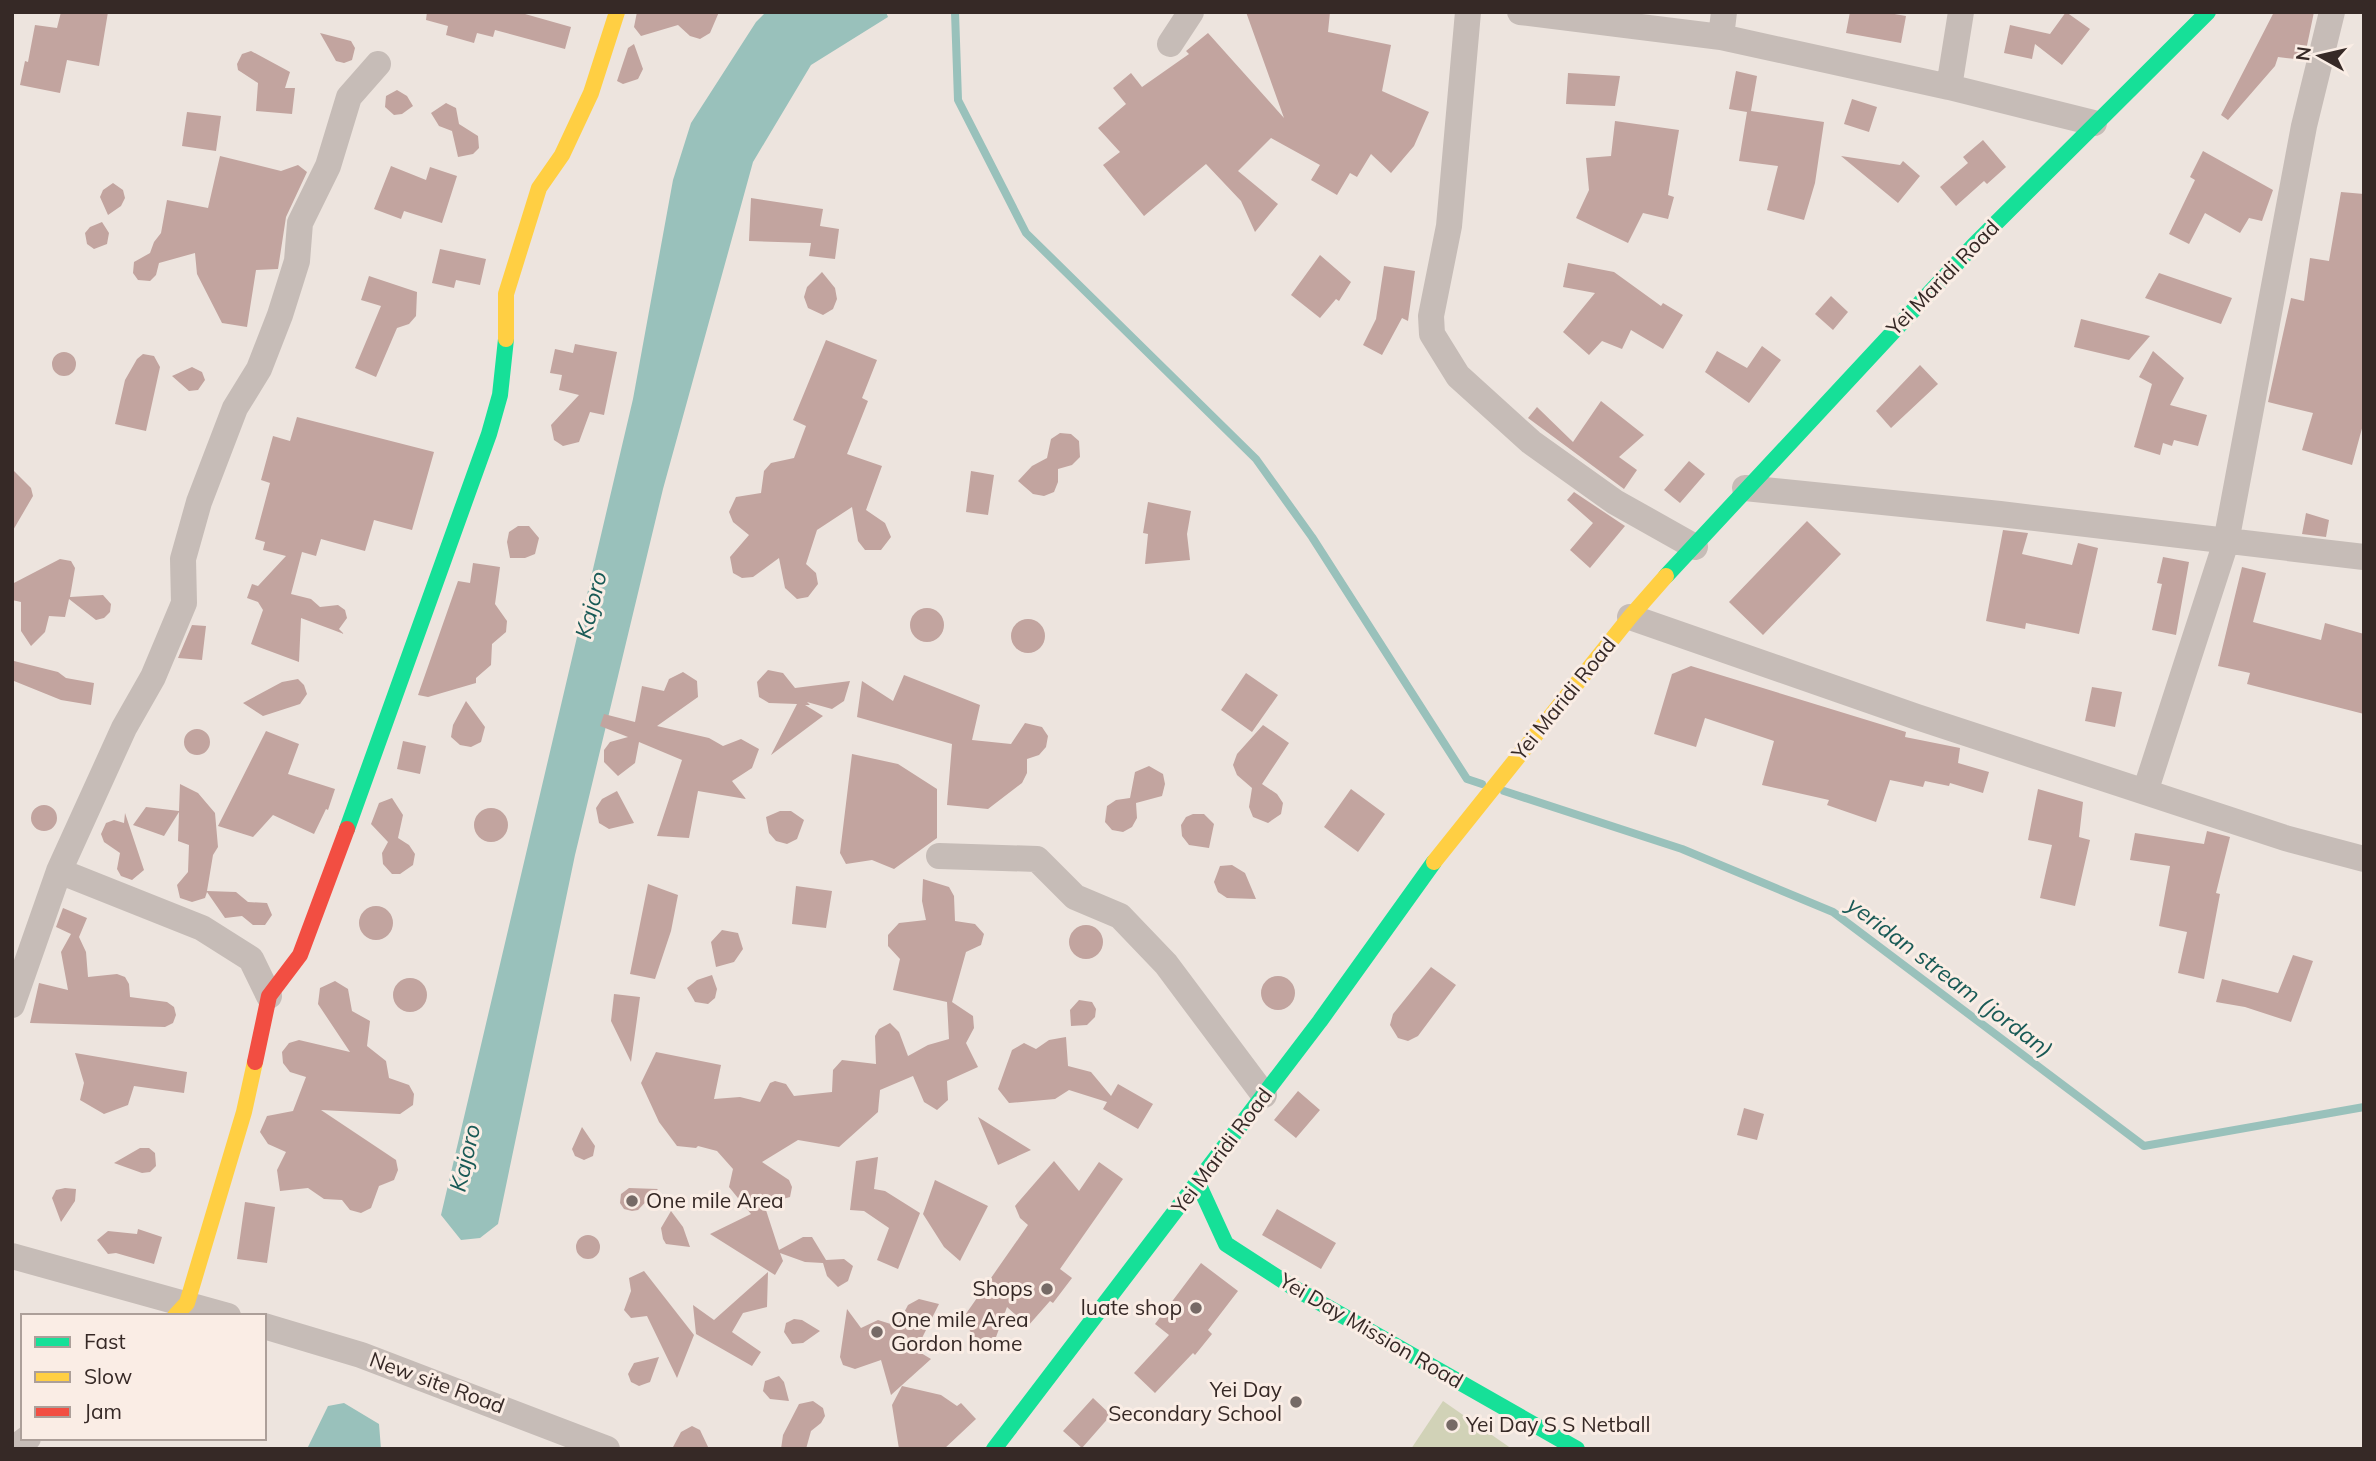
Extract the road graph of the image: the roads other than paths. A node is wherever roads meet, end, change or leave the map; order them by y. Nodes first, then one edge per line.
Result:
1 (617, 12) edge
2 (1191, 12) edge
3 (1468, 12) edge
4 (1520, 12) edge
5 (1961, 12) edge
6 (2208, 12) edge
7 (2332, 12) edge
8 (1723, 25) edge
9 (1170, 44) dead end
10 (379, 64) dead end
11 (1949, 87) junction
12 (2094, 123) junction
13 (1745, 488) junction
14 (2226, 542) junction
15 (1695, 547) junction
16 (2364, 557) edge
17 (1630, 617) junction
18 (2145, 792) junction
19 (939, 856) dead end
20 (2364, 859) edge
21 (60, 872) junction
22 (269, 996) junction
23 (12, 1005) edge
24 (1264, 1095) junction
25 (1198, 1183) junction
26 (12, 1256) edge
27 (181, 1310) edge
28 (212, 1314) edge
29 (266, 1327) edge
30 (607, 1449) edge
31 (994, 1449) edge
32 (1577, 1449) edge

1 - 22 main road
2 - 9 street
3 - 15 street
4 - 8 street
5 - 11 street
6 - 12 main road, Yei Maridi Road
7 - 14 street
8 - 11 street
10 - 21 street
11 - 12 street
12 - 13 main road, Yei Maridi Road
13 - 14 street
13 - 15 main road, Yei Maridi Road
14 - 16 street
14 - 18 street
15 - 17 main road, Yei Maridi Road
17 - 18 street
17 - 24 main road, Yei Maridi Road
18 - 20 street
19 - 24 street
21 - 22 street
21 - 23 street
22 - 27 main road
24 - 25 main road, Yei Maridi Road
25 - 31 main road, Yei Maridi Road
25 - 32 main road, Yei Day Mission Road
26 - 27 street
27 - 28 street
29 - 30 street, New site Road

